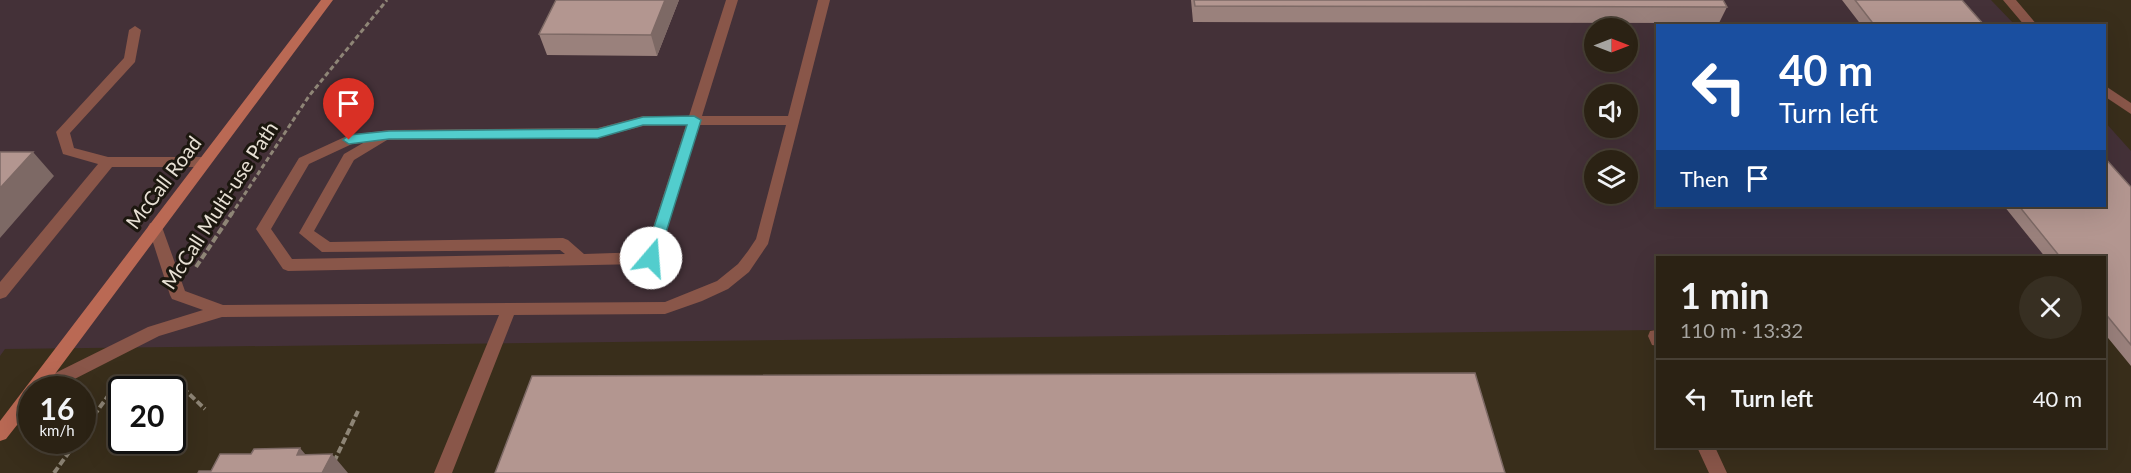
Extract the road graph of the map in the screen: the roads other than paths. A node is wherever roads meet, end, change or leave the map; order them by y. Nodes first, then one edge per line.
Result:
1 (327, 0) edge
2 (732, 0) edge
3 (824, 0) edge
4 (2009, 0) edge
5 (2030, 24) edge
6 (135, 30) dead end
7 (2106, 91) edge
8 (2131, 110) edge
9 (694, 120) junction
10 (794, 120) junction
11 (389, 135) junction
12 (108, 162) junction
13 (204, 162) junction
14 (155, 227) junction
15 (579, 258) junction
16 (651, 258) junction
17 (644, 279) dead end
18 (0, 294) edge
19 (509, 309) junction
20 (222, 311) junction
21 (45, 376) edge
22 (65, 376) edge
23 (18, 411) edge
24 (0, 434) edge
25 (1706, 448) edge
26 (443, 473) edge
27 (1718, 473) edge

1 - 13 main road, McCall Road
2 - 9 lane
3 - 10 lane
4 - 5 lane
6 - 12 lane
7 - 8 lane
9 - 10 lane
9 - 11 lane
9 - 16 lane
10 - 19 lane
11 - 15 lane
11 - 15 lane
12 - 13 lane
12 - 18 lane
13 - 14 main road, McCall Road
14 - 20 lane
14 - 21 main road, McCall Road
15 - 16 lane
16 - 17 lane
19 - 20 lane
19 - 26 lane
20 - 22 lane
23 - 24 main road, McCall Road
25 - 27 lane

